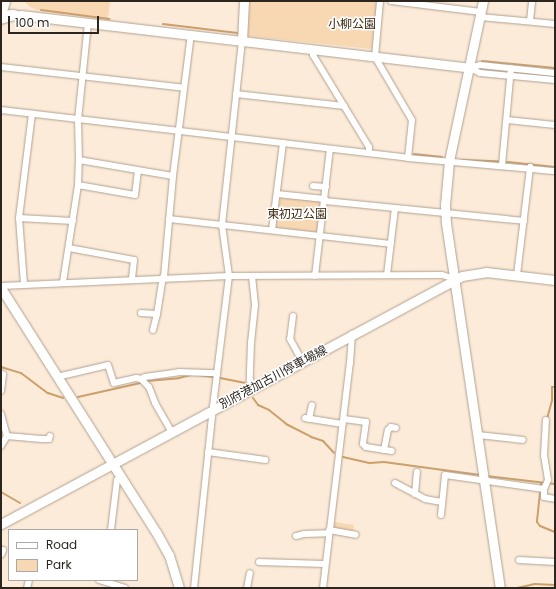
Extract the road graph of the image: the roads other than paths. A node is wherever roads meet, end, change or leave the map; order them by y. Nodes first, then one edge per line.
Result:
1 (244, 1) edge
2 (380, 1) edge
3 (391, 1) edge
4 (483, 1) edge
5 (532, 1) edge
6 (4, 2) edge
7 (430, 3) edge
8 (3, 15) edge
9 (481, 15) junction
10 (21, 16) joint
11 (1, 21) edge
12 (530, 21) junction
13 (88, 24) junction
14 (555, 24) edge
15 (191, 34) junction
16 (242, 41) junction
17 (313, 50) junction
18 (375, 57) junction
19 (1, 67) edge
20 (469, 68) junction
21 (512, 68) junction
22 (555, 72) edge
23 (83, 76) junction
24 (511, 76) junction
25 (555, 80) edge
26 (184, 88) junction
27 (236, 94) junction
28 (344, 106) junction
29 (1, 110) edge
30 (32, 114) junction
31 (78, 120) junction
32 (507, 120) junction
33 (555, 125) edge
34 (178, 130) junction
35 (230, 137) junction
36 (283, 143) junction
37 (330, 148) junction
38 (369, 153) junction
39 (408, 158) junction
40 (79, 160) junction
41 (449, 162) junction
42 (502, 165) junction
43 (530, 168) junction
44 (138, 171) junction
45 (555, 171) edge
46 (173, 176) junction
47 (78, 185) junction
48 (313, 186) dead end
49 (326, 187) junction
50 (277, 194) junction
51 (325, 200) junction
52 (395, 208) junction
53 (446, 214) junction
54 (19, 218) junction
55 (73, 220) junction
56 (169, 220) junction
57 (524, 221) junction
58 (222, 225) junction
59 (272, 230) junction
60 (320, 237) junction
61 (390, 244) junction
62 (68, 248) junction
63 (388, 275) junction
64 (517, 275) junction
65 (229, 276) junction
66 (252, 276) junction
67 (315, 276) junction
68 (164, 277) junction
69 (132, 279) junction
70 (455, 279) junction
71 (555, 280) edge
72 (63, 282) junction
73 (24, 284) junction
74 (1, 287) edge
75 (141, 314) dead end
76 (158, 314) junction
77 (294, 319) dead end
78 (153, 330) dead end
79 (352, 334) junction
80 (302, 361) junction
81 (217, 373) junction
82 (3, 374) dead end
83 (57, 377) junction
84 (141, 379) junction
85 (254, 387) junction
86 (1, 391) edge
87 (312, 405) dead end
88 (212, 410) junction
89 (1, 414) edge
90 (546, 420) dead end
91 (343, 422) junction
92 (396, 428) dead end
93 (172, 432) junction
94 (478, 435) junction
95 (7, 436) junction
96 (50, 436) dead end
97 (523, 440) dead end
98 (1, 446) edge
99 (384, 450) junction
100 (392, 451) dead end
101 (208, 452) junction
102 (265, 460) dead end
103 (112, 464) junction
104 (417, 472) dead end
105 (121, 477) junction
106 (485, 481) junction
107 (395, 483) dead end
108 (544, 489) junction
109 (415, 494) junction
110 (555, 499) edge
111 (442, 502) junction
112 (441, 515) dead end
113 (1, 524) edge
114 (111, 529) edge
115 (329, 532) junction
116 (356, 535) dead end
117 (296, 536) dead end
118 (519, 560) dead end
119 (259, 562) dead end
120 (555, 562) edge
121 (325, 564) junction
122 (250, 573) dead end
123 (103, 583) edge
124 (126, 588) edge
125 (179, 588) edge
126 (194, 588) edge
127 (248, 588) edge
128 (323, 588) edge
129 (500, 588) edge

1 - 16 street
2 - 18 street
3 - 7 street
4 - 9 street
5 - 12 street
6 - 8 street
7 - 9 street
8 - 10 street
8 - 11 street
9 - 12 street
9 - 20 street
10 - 13 street
12 - 14 street
13 - 15 street
13 - 23 street
15 - 16 street
15 - 26 street
16 - 17 street
16 - 27 street
17 - 18 street
17 - 28 street
18 - 20 street
18 - 39 street
19 - 23 street
20 - 21 street
20 - 24 street
20 - 41 street
21 - 22 street
21 - 24 street
23 - 26 street
23 - 31 street
24 - 25 street
24 - 32 street
26 - 34 street
27 - 28 street
27 - 35 street
28 - 38 street
29 - 30 street
30 - 31 street
30 - 54 street
31 - 34 street
31 - 40 street
32 - 33 street
32 - 42 street
34 - 35 street
34 - 46 street
35 - 36 street
35 - 58 street
36 - 37 street
36 - 50 street
37 - 38 street
37 - 49 street
38 - 39 street
39 - 41 street
40 - 44 street
40 - 47 street
41 - 42 street
41 - 53 street
42 - 43 street
43 - 45 street
43 - 57 street
44 - 46 street
44 - 47 street
46 - 56 street
47 - 55 street
48 - 49 street
49 - 51 street
50 - 51 street
50 - 59 street
51 - 52 street
51 - 60 street
52 - 53 street
52 - 61 street
53 - 57 street
53 - 70 street
54 - 55 street
54 - 73 street
55 - 62 street
56 - 58 street
56 - 68 street
57 - 64 street
58 - 59 street
58 - 65 street
59 - 60 street
60 - 61 street
60 - 67 street
61 - 63 street
62 - 69 street
62 - 72 street
63 - 67 street
63 - 70 street
64 - 70 street, 別府港加古川停車場線
64 - 71 street, 別府港加古川停車場線
65 - 66 street
65 - 68 street
65 - 81 street
66 - 67 street
66 - 85 street
68 - 69 street
68 - 76 street
69 - 72 street
70 - 79 street, 別府港加古川停車場線
70 - 94 street
72 - 73 street
73 - 74 street
74 - 83 street
75 - 76 street
76 - 78 street
77 - 80 street
79 - 80 street, 別府港加古川停車場線
79 - 91 street
80 - 85 street, 別府港加古川停車場線
81 - 84 street
81 - 88 street
82 - 86 street
83 - 84 street
83 - 103 street
84 - 93 street
85 - 88 street, 別府港加古川停車場線
87 - 91 street
88 - 93 street, 別府港加古川停車場線
88 - 101 street
89 - 95 street
90 - 108 street
91 - 99 street
91 - 115 street
92 - 99 street
93 - 103 street, 別府港加古川停車場線
94 - 97 street
94 - 106 street
95 - 96 street
95 - 98 street
99 - 100 street
101 - 102 street
101 - 126 street
103 - 105 street
103 - 113 street, 別府港加古川停車場線
104 - 109 street
105 - 114 street
105 - 125 street
106 - 108 street
106 - 111 street
106 - 129 street
107 - 109 street
108 - 110 street
109 - 111 street
111 - 112 street
115 - 116 street
115 - 117 street
115 - 121 street
118 - 120 street
119 - 121 street
121 - 128 street
122 - 127 street
123 - 124 street

